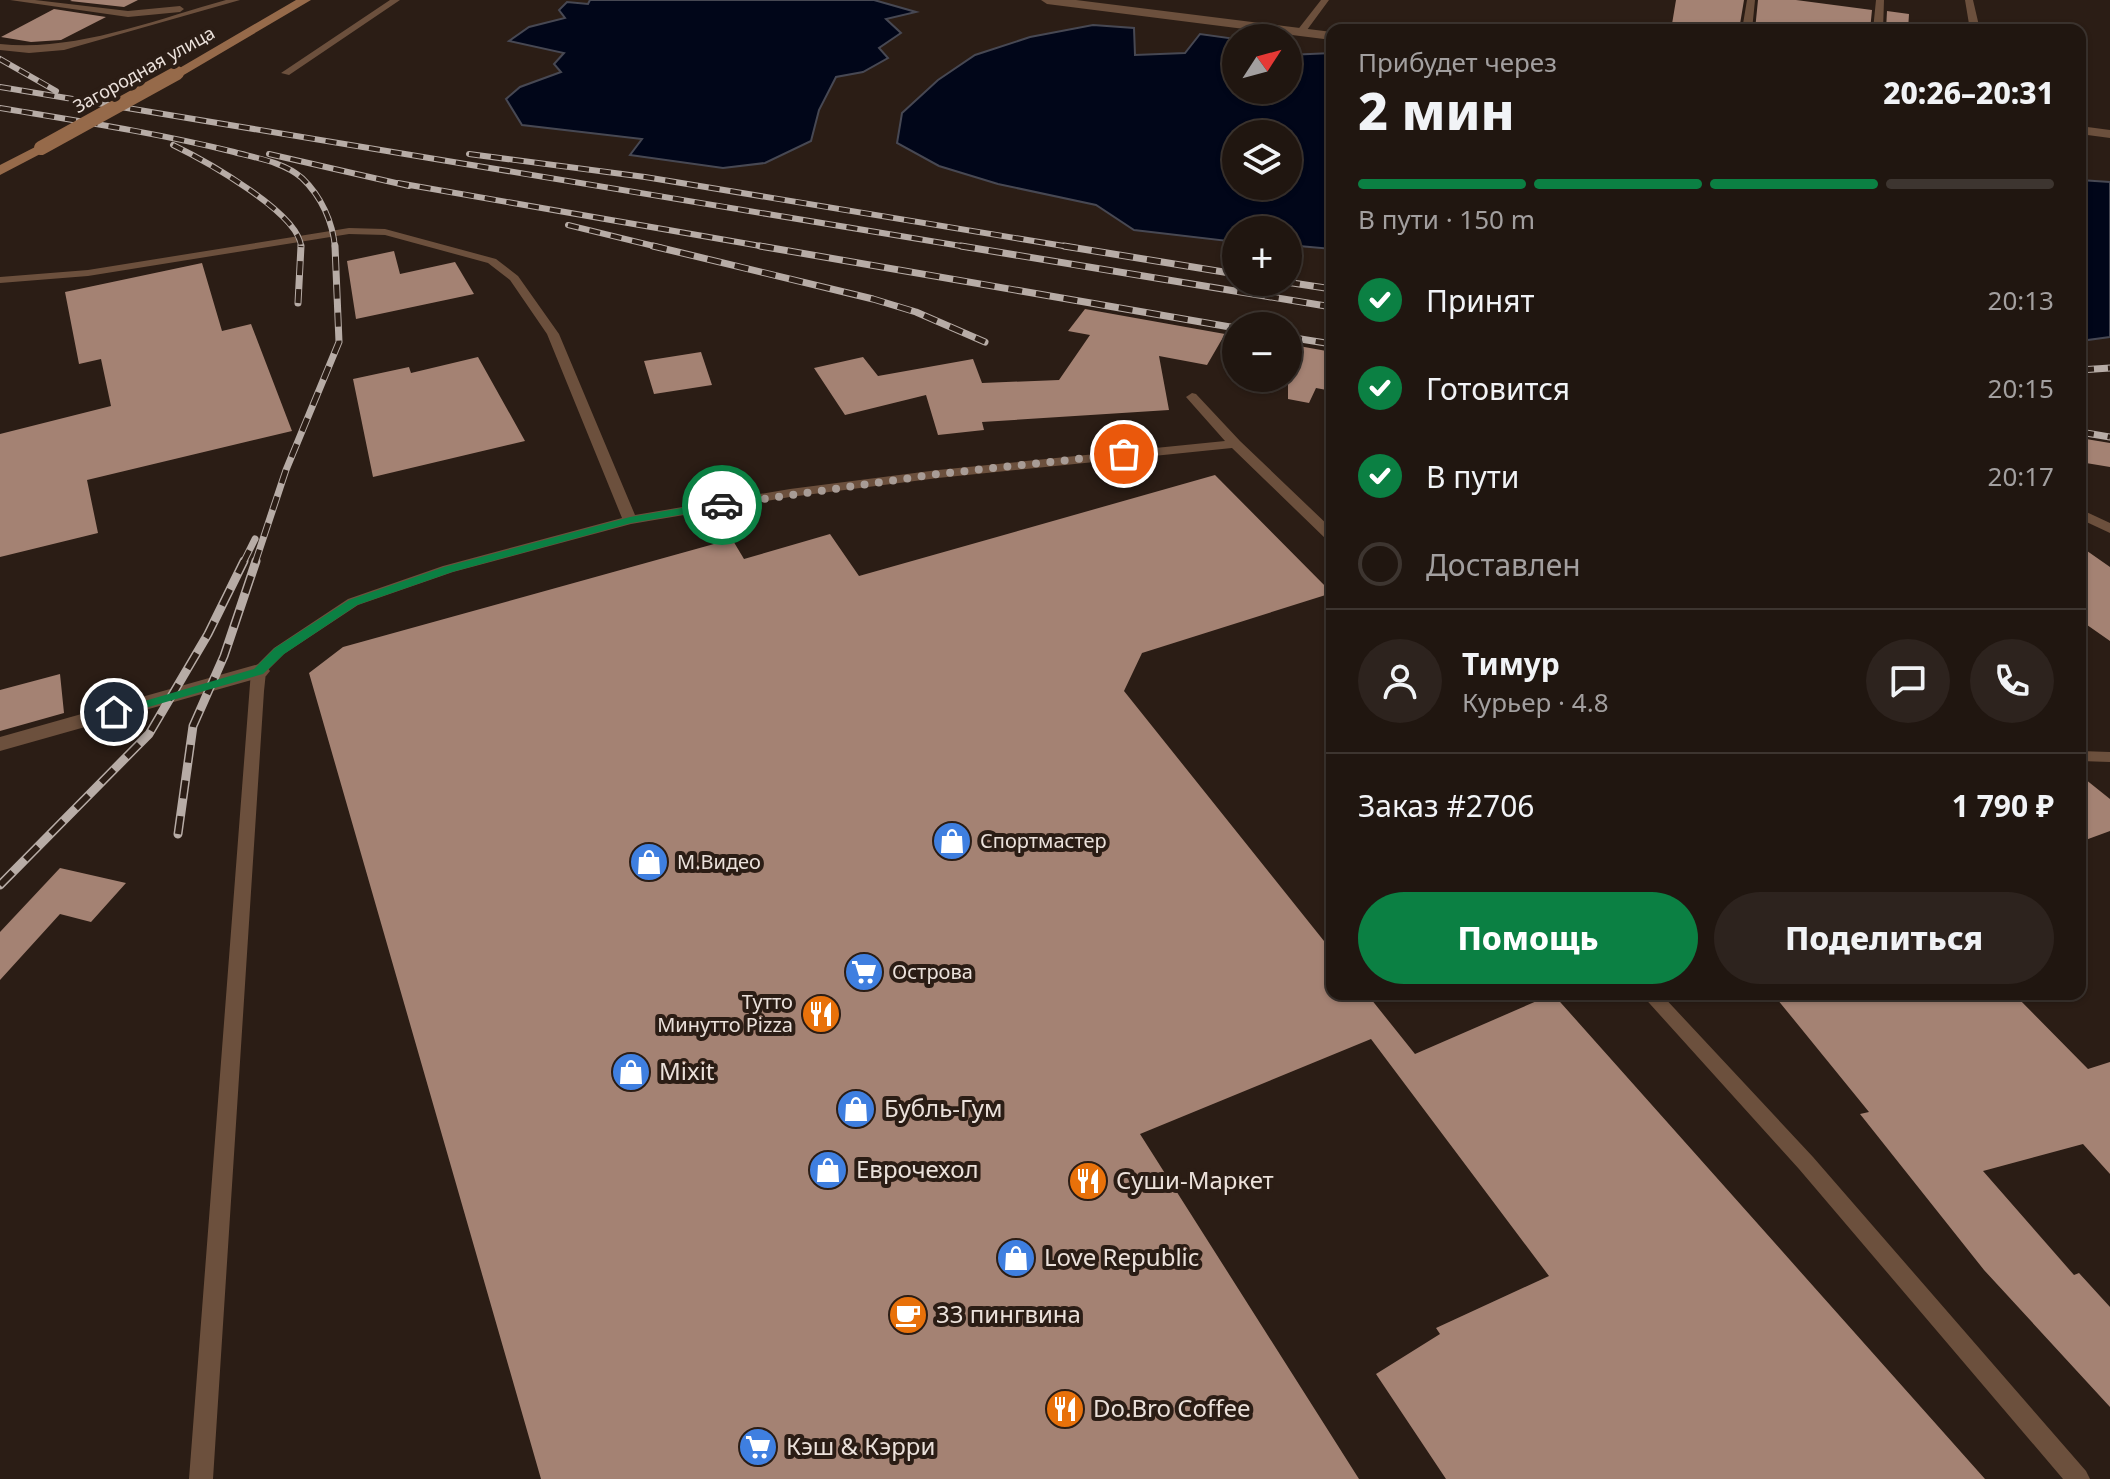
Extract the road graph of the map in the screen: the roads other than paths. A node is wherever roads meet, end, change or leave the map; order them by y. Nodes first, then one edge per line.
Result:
1 (14, 0) edge
2 (305, 0) edge
3 (396, 0) edge
4 (1047, 0) edge
5 (1325, 0) edge
6 (1751, 0) edge
7 (1880, 0) edge
8 (1969, 0) edge
9 (232, 1) edge
10 (1238, 24) edge
11 (1748, 24) edge
12 (1878, 24) edge
13 (1974, 24) edge
14 (1302, 31) edge
15 (1302, 32) edge
16 (1326, 35) edge
17 (0, 47) edge
18 (286, 73) dead end
19 (2086, 131) edge
20 (2110, 134) edge
21 (0, 171) edge
22 (0, 280) edge
23 (1192, 397) dead end
24 (1235, 444) junction
25 (2086, 516) edge
26 (630, 520) junction
27 (2110, 529) edge
28 (1326, 531) edge
29 (259, 671) junction
30 (0, 744) edge
31 (2086, 756) edge
32 (2110, 757) edge
33 (1656, 1000) edge
34 (201, 1479) edge
35 (2078, 1479) edge

1 - 9 lane
2 - 21 main road, Загородная улица, bridge
3 - 18 lane
4 - 10 street
5 - 14 lane
6 - 11 lane
7 - 12 lane
8 - 13 lane
9 - 17 lane
15 - 16 street
19 - 20 street
22 - 26 lane
23 - 24 lane
24 - 26 lane
24 - 28 lane
25 - 27 lane
26 - 29 lane
29 - 30 street
29 - 34 lane
31 - 32 lane
33 - 35 lane

